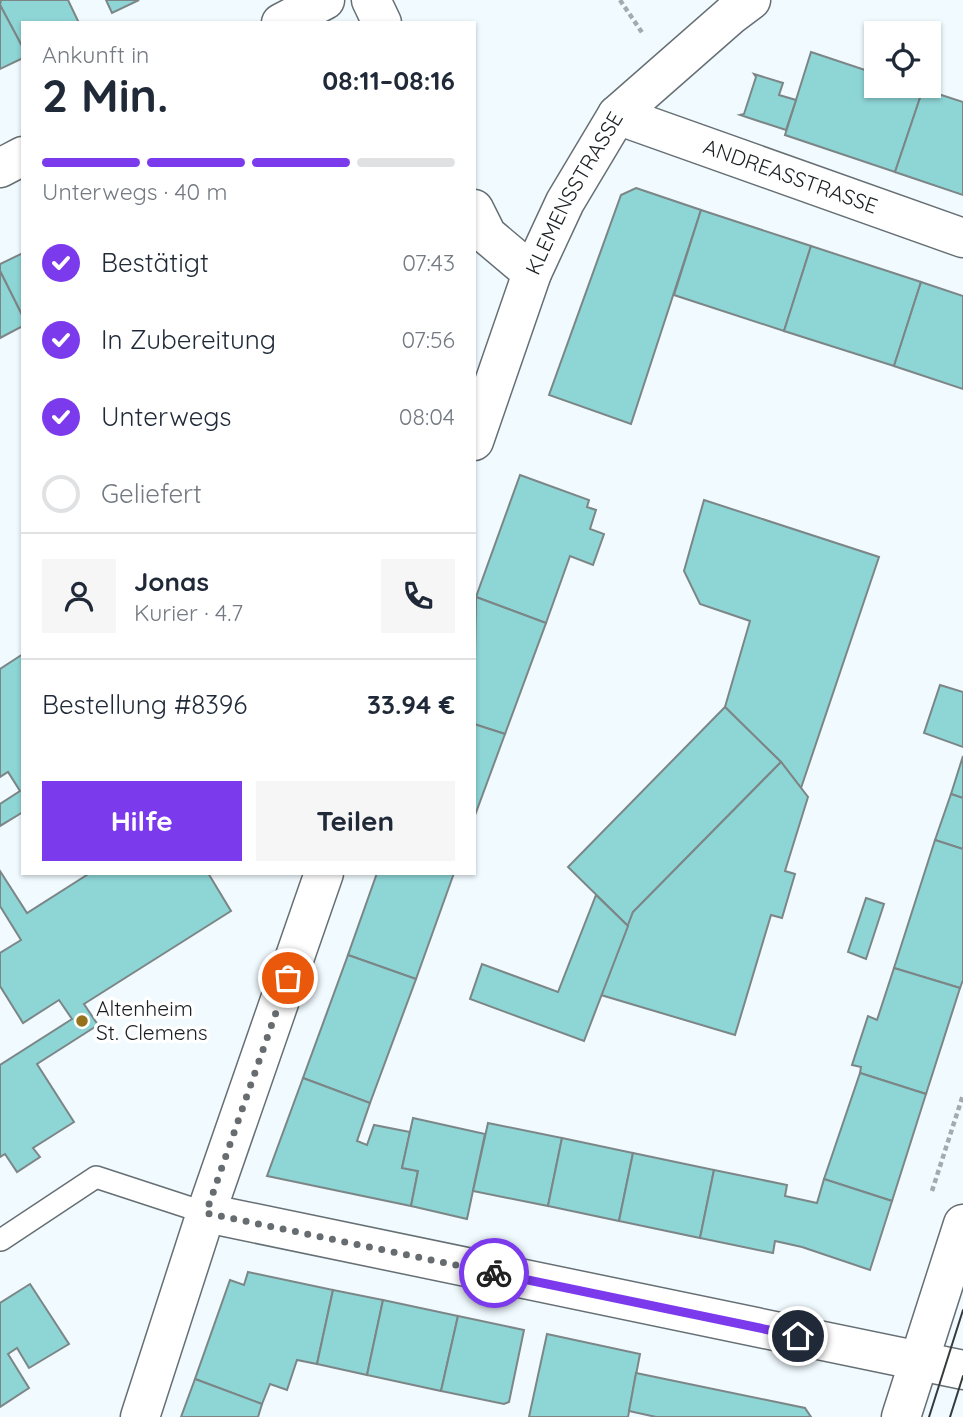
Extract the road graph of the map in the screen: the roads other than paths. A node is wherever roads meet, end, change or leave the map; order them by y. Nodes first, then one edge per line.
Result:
1 (324, 0) edge
2 (371, 0) edge
3 (751, 0) edge
4 (285, 21) edge
5 (381, 21) edge
6 (617, 115) junction
7 (21, 157) edge
8 (0, 168) edge
9 (476, 213) edge
10 (963, 237) edge
11 (532, 273) junction
12 (476, 435) edge
13 (323, 875) edge
14 (206, 1213) junction
15 (963, 1224) edge
16 (1, 1240) edge
17 (919, 1362) junction
18 (963, 1370) edge
19 (140, 1417) edge
20 (901, 1417) edge

1 - 4 street
2 - 5 street
3 - 6 street, KLEMENSSTRASSE
6 - 10 street, ANDREASSTRASSE
6 - 11 street, KLEMENSSTRASSE
7 - 8 street
9 - 11 street
11 - 12 street, KLEMENSSTRASSE
13 - 14 street
14 - 16 lane
14 - 17 street
14 - 19 street
15 - 17 street
17 - 18 street
17 - 20 street

